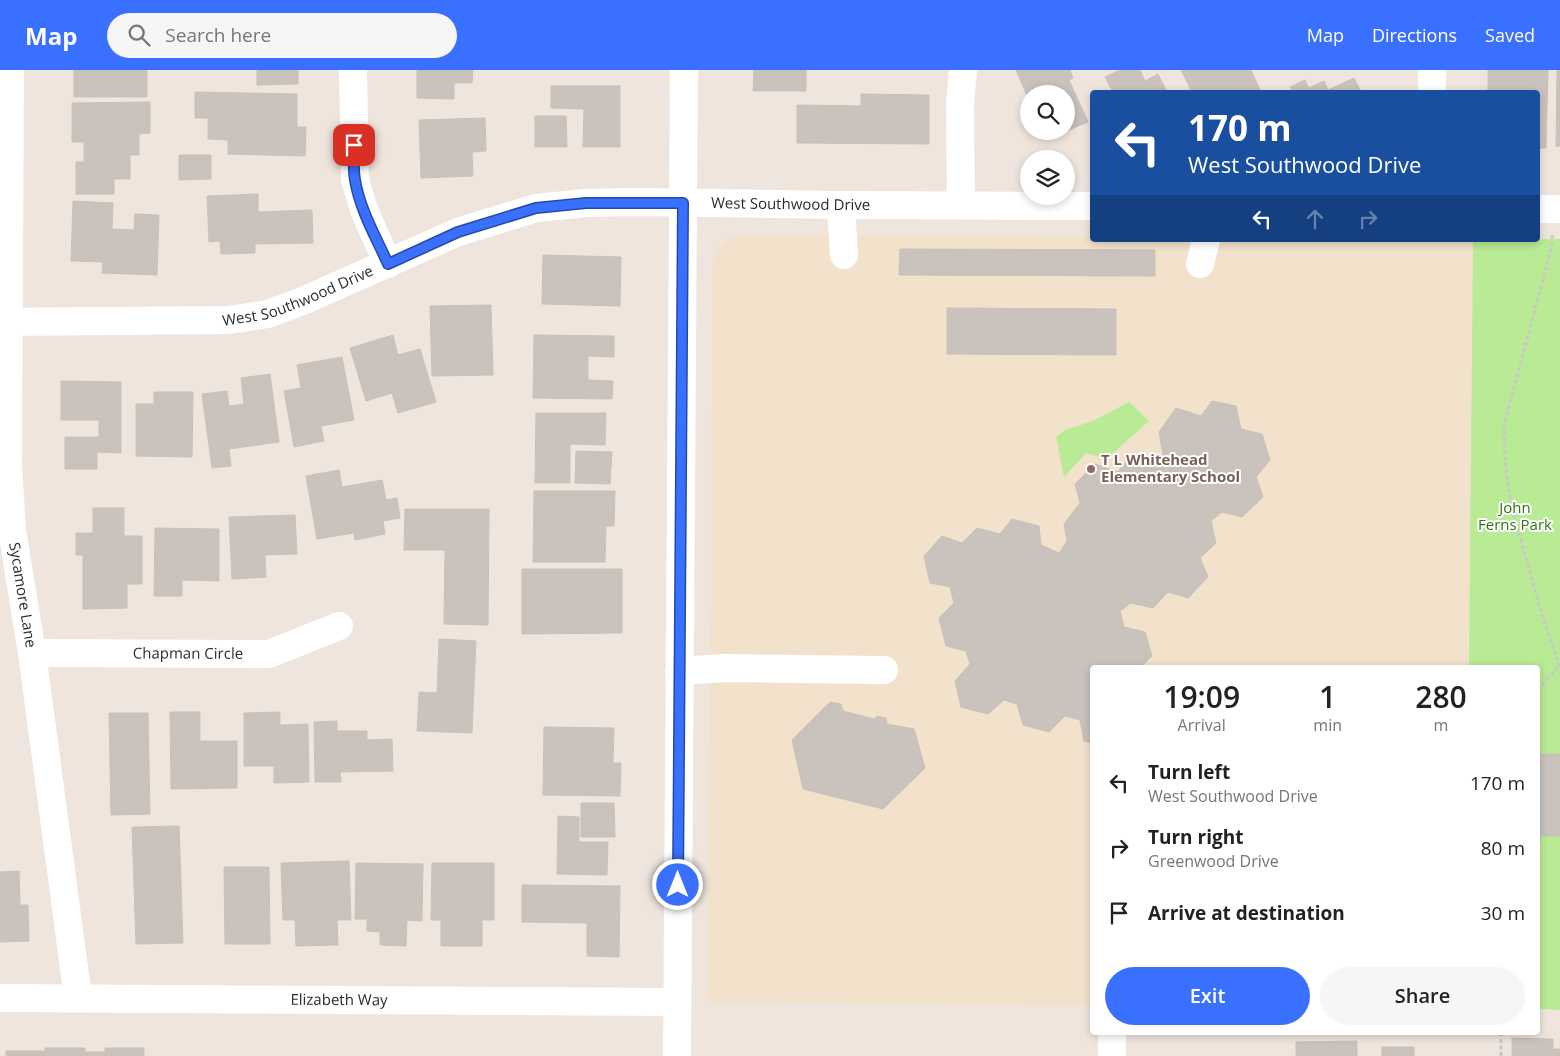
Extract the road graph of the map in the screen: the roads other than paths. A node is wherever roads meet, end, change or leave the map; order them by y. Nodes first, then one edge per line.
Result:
1 (10, 70) edge
2 (353, 70) edge
3 (684, 70) edge
4 (963, 70) edge
5 (1432, 70) edge
6 (1432, 90) edge
7 (683, 203) junction
8 (841, 205) junction
9 (961, 205) junction
10 (1090, 206) edge
11 (844, 255) dead end
12 (388, 264) junction
13 (4, 322) edge
14 (340, 626) dead end
15 (32, 653) junction
16 (884, 670) dead end
17 (679, 671) junction
18 (0, 998) edge
19 (78, 998) junction
20 (677, 1002) junction
21 (1112, 1035) edge
22 (677, 1056) edge
23 (1112, 1056) edge

1 - 13 street, Sycamore Lane
2 - 12 street
3 - 7 street
4 - 9 street
5 - 6 street
7 - 8 street, West Southwood Drive
7 - 12 street, West Southwood Drive
7 - 17 street
8 - 9 street, West Southwood Drive
8 - 11 street
9 - 10 street, West Southwood Drive
12 - 13 street, West Southwood Drive
13 - 15 street, Sycamore Lane
14 - 15 street, Chapman Circle
15 - 19 street, Sycamore Lane
16 - 17 street
17 - 20 street
18 - 19 street, Elizabeth Way
19 - 20 street, Elizabeth Way
20 - 22 street
21 - 23 street

